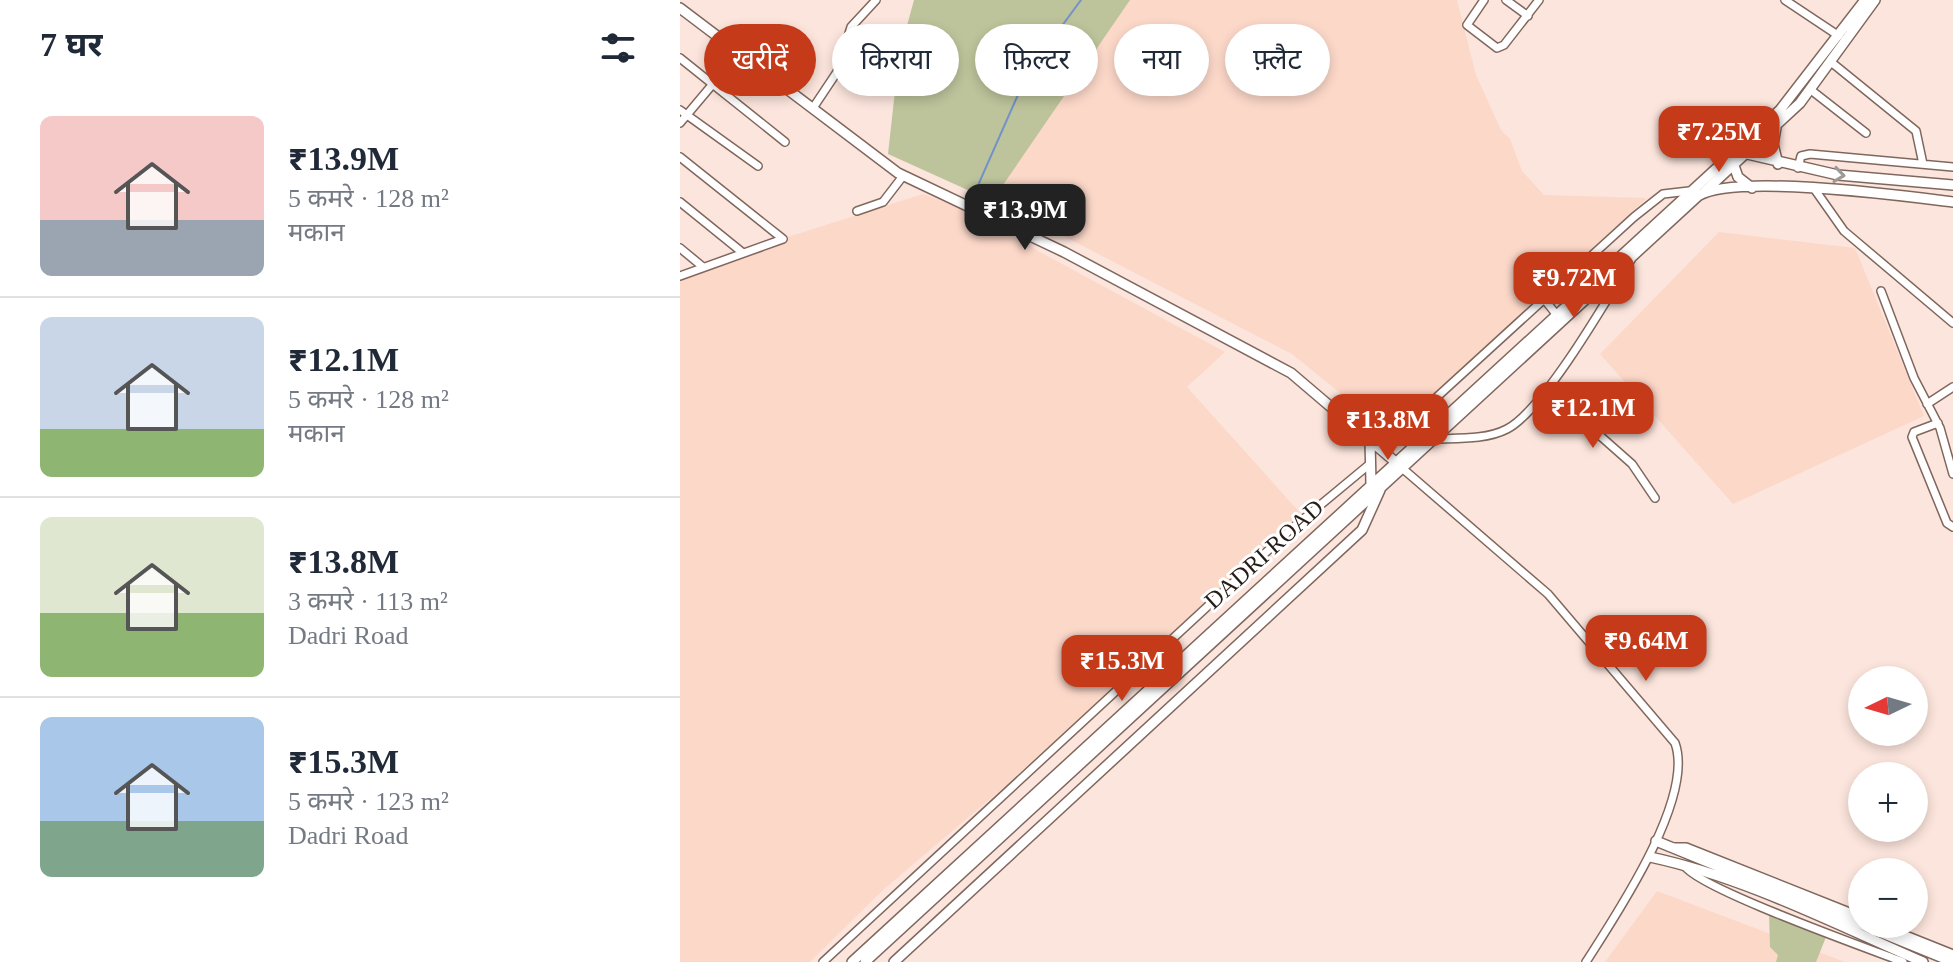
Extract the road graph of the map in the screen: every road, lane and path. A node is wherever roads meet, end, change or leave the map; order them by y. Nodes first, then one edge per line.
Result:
1 (876, 0) edge
2 (1484, 0) edge
3 (1506, 0) edge
4 (1539, 0) edge
5 (1785, 0) edge
6 (1865, 0) edge
7 (1875, 0) edge
8 (680, 8) edge
9 (1528, 16) junction
10 (704, 26) edge
11 (1839, 36) junction
12 (680, 58) edge
13 (1831, 62) junction
14 (704, 78) edge
15 (1811, 90) junction
16 (704, 93) edge
17 (727, 96) edge
18 (797, 96) edge
19 (813, 108) junction
20 (683, 113) edge
21 (680, 123) edge
22 (1776, 128) junction
23 (1866, 133) dead end
24 (785, 142) dead end
25 (1734, 151) junction
26 (1747, 155) junction
27 (680, 157) edge
28 (1778, 164) junction
29 (1923, 164) junction
30 (758, 166) dead end
31 (1733, 166) junction
32 (1953, 167) edge
33 (1798, 168) junction
34 (903, 176) junction
35 (1953, 185) edge
36 (1813, 187) junction
37 (1752, 188) junction
38 (1697, 193) junction
39 (680, 202) edge
40 (1953, 202) edge
41 (857, 211) dead end
42 (680, 248) edge
43 (743, 253) junction
44 (1636, 253) junction
45 (703, 267) junction
46 (680, 276) edge
47 (1881, 291) dead end
48 (1544, 299) junction
49 (1553, 310) junction
50 (1953, 323) edge
51 (1953, 387) edge
52 (1546, 388) junction
53 (1927, 404) junction
54 (1938, 423) junction
55 (1430, 436) junction
56 (1367, 437) junction
57 (1391, 440) junction
58 (1372, 463) junction
59 (1399, 465) junction
60 (1953, 474) edge
61 (1376, 485) junction
62 (1655, 498) dead end
63 (1953, 527) edge
64 (1252, 605) junction
65 (1265, 621) junction
66 (1656, 841) junction
67 (1671, 847) junction
68 (1650, 857) junction
69 (1684, 865) junction
70 (1848, 911) edge
71 (1913, 938) edge
72 (1953, 954) edge
73 (823, 962) edge
74 (852, 962) edge
75 (865, 962) edge
76 (894, 962) edge
77 (1586, 962) edge
78 (1903, 962) edge
79 (1923, 962) edge
80 (1953, 962) edge

1 - 19 street
2 - 9 street
3 - 9 street
4 - 9 street
5 - 11 street
6 - 11 main road, DADRI ROAD
7 - 13 main road, DADRI ROAD
8 - 10 main road
11 - 25 main road, DADRI ROAD
12 - 14 street
13 - 15 main road, DADRI ROAD
13 - 29 street
15 - 22 main road, DADRI ROAD
15 - 23 street
16 - 20 street
17 - 24 street
18 - 19 main road
19 - 34 main road
20 - 21 street
20 - 30 street
22 - 26 main road, DADRI ROAD
22 - 28 main road
25 - 26 main road
25 - 31 main road
25 - 38 main road, DADRI ROAD
26 - 28 main road
26 - 31 main road, DADRI ROAD
27 - 43 street
28 - 33 main road
29 - 32 street
29 - 33 street
31 - 37 main road
31 - 38 main road, DADRI ROAD
33 -> 35 main road
34 - 41 street
34 - 56 main road
36 - 37 main road
36 - 40 main road
36 - 50 street
37 - 38 main road
38 - 44 main road, DADRI ROAD
38 - 48 street
38 - 49 main road, DADRI ROAD
39 - 43 street
42 - 45 street
43 - 45 street
44 - 52 street
44 - 55 main road, DADRI ROAD
45 - 46 street
47 - 53 street
48 - 49 street
48 - 57 street
49 - 55 main road, DADRI ROAD
51 - 53 street
52 - 55 street
52 - 62 street
53 - 54 street
54 - 60 street
54 - 63 street
55 - 57 main road
55 - 59 main road, DADRI ROAD
56 - 57 main road
56 - 58 main road
56 - 59 main road
58 - 61 main road
58 - 73 street
59 - 61 main road, DADRI ROAD
59 - 66 street
61 - 64 main road, DADRI ROAD
61 - 65 main road
61 - 74 main road, DADRI ROAD
64 - 65 main road
64 - 75 main road, DADRI ROAD
65 - 76 main road
66 - 67 main road
66 - 68 street
67 - 70 street
67 - 80 main road
68 - 69 main road
68 - 77 street
69 - 78 street
69 - 79 main road
71 - 72 street

